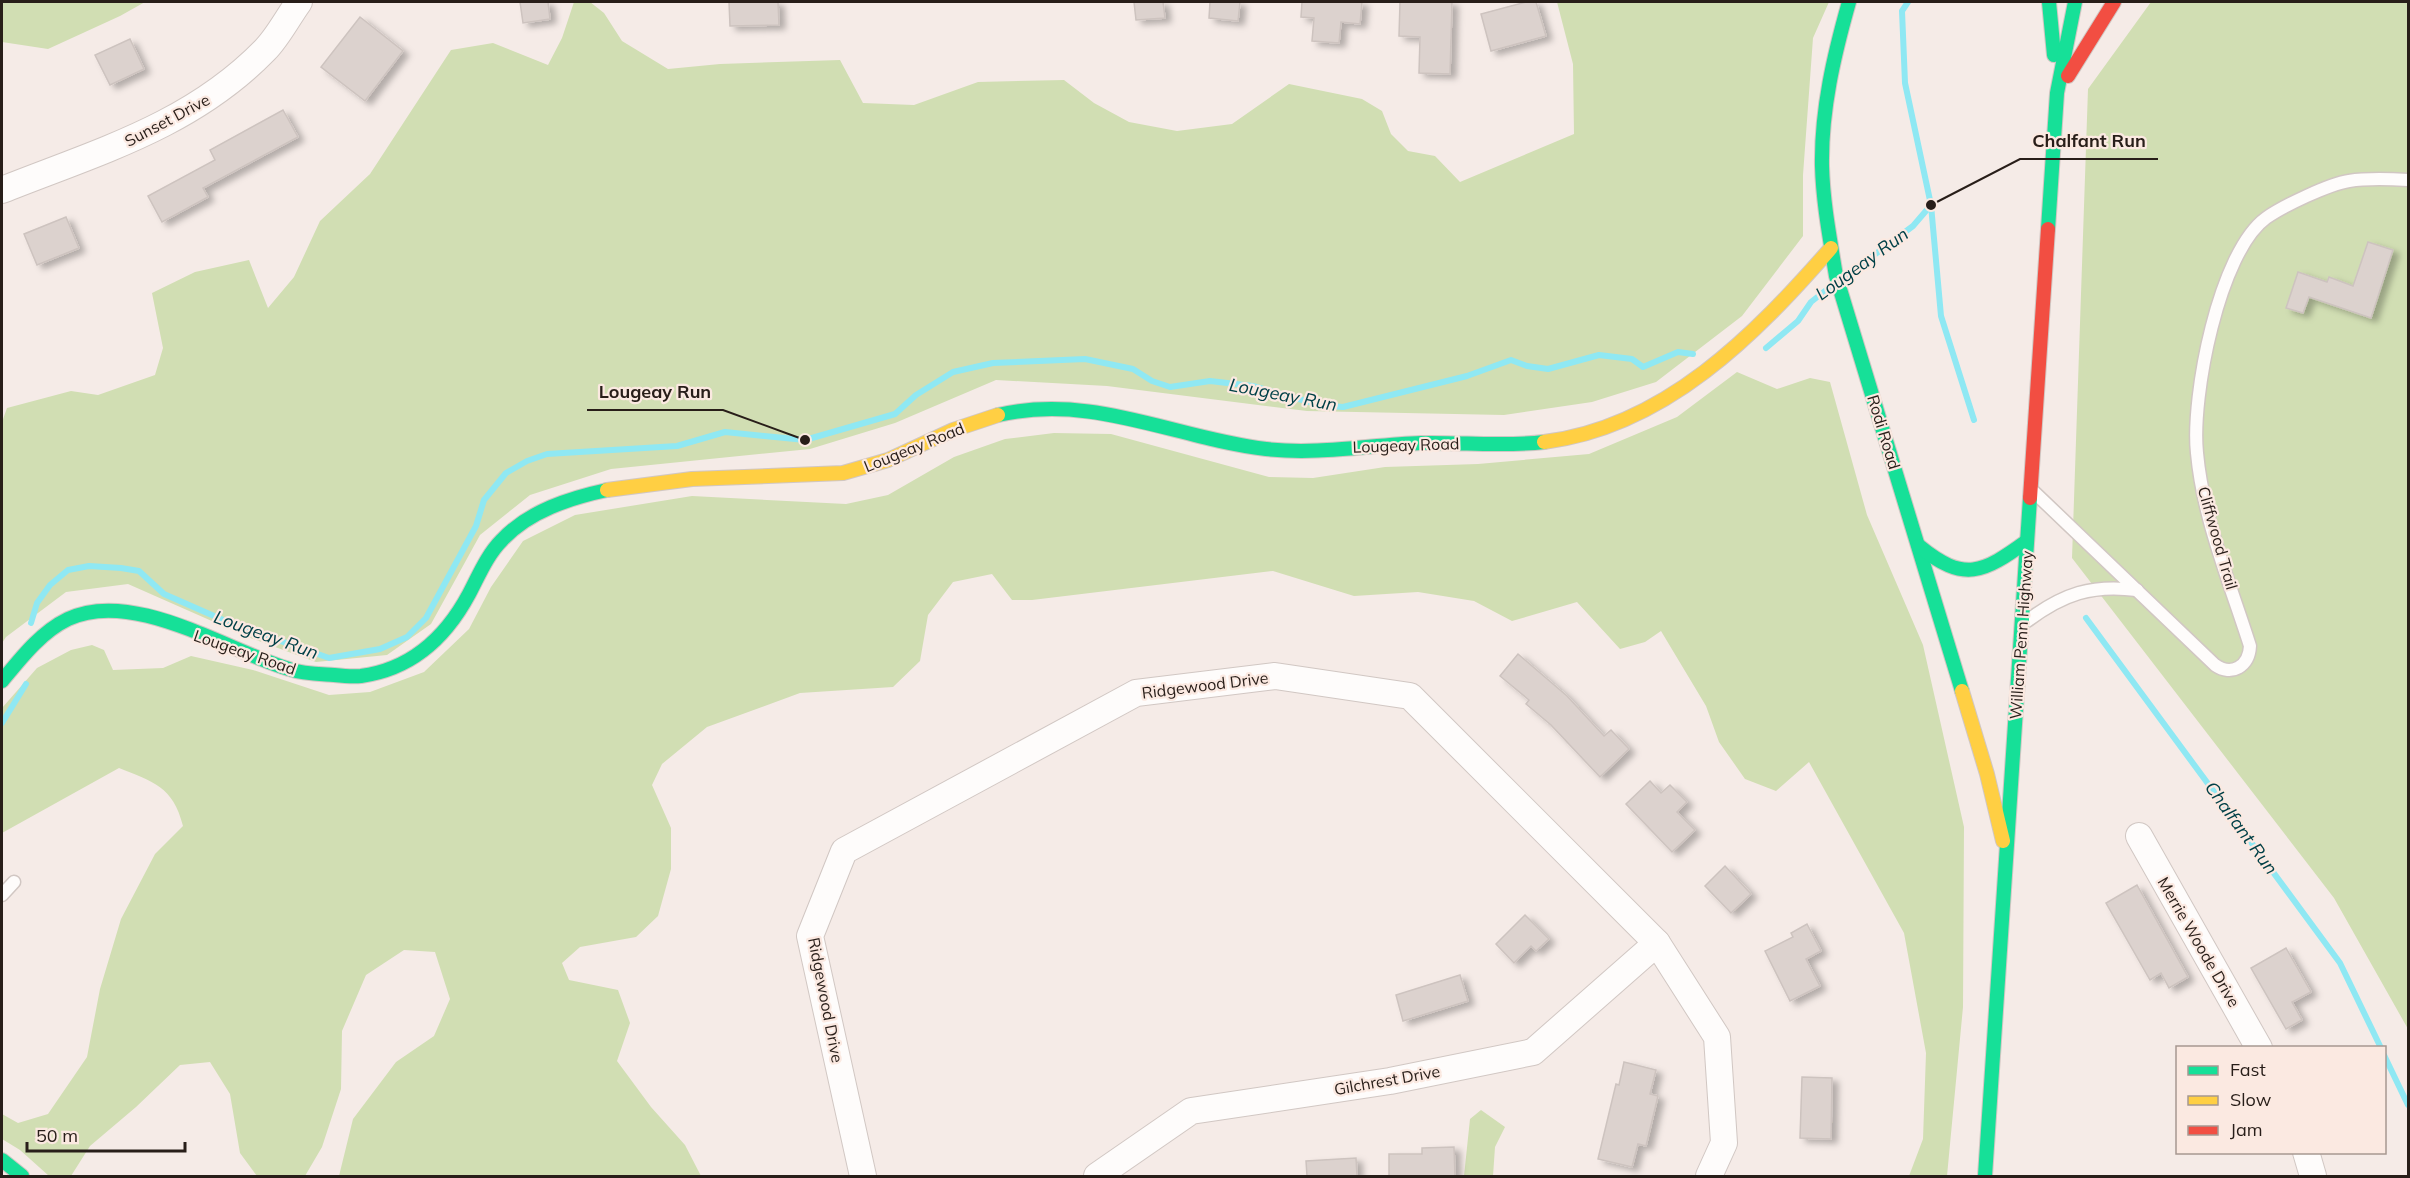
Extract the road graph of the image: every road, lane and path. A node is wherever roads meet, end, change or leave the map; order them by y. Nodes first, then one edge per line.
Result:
1 (299, 2) edge
2 (1849, 2) edge
3 (2049, 2) edge
4 (2075, 2) edge
5 (2115, 2) edge
6 (2057, 93) junction
7 (2409, 180) edge
8 (2, 190) edge
9 (1831, 248) junction
10 (2031, 488) junction
11 (2027, 541) junction
12 (1919, 546) junction
13 (2137, 590) junction
14 (2022, 626) junction
15 (2, 681) edge
16 (2139, 836) dead end
17 (2006, 856) junction
18 (14, 882) dead end
19 (2, 895) edge
20 (1657, 943) junction
21 (2258, 1046) edge
22 (2307, 1154) edge
23 (2, 1160) edge
24 (22, 1176) edge
25 (864, 1176) edge
26 (1097, 1176) edge
27 (1709, 1176) edge
28 (1985, 1176) edge
29 (2313, 1176) edge

1 - 8 street, Sunset Drive
2 - 9 main road, Rodi Road
3 - 6 main road, William Penn Highway
4 - 6 main road, William Penn Highway
5 - 6 main road
6 - 10 main road, William Penn Highway
7 - 13 lane, Cliffwood Trail
9 - 12 main road, Rodi Road
9 - 15 main road, Lougeay Road
10 - 11 main road, William Penn Highway
10 - 13 lane, Cliffwood Trail
11 - 12 main road
11 - 14 main road, William Penn Highway
12 - 17 main road, Rodi Road
13 - 14 lane
14 - 17 main road, William Penn Highway
16 - 21 street, Merrie Woode Drive
17 - 28 main road, William Penn Highway
18 - 19 lane
20 - 25 street, Ridgewood Drive
20 - 26 street, Gilchrest Drive
20 - 27 street, Ridgewood Drive
22 - 29 street
23 - 24 main road

